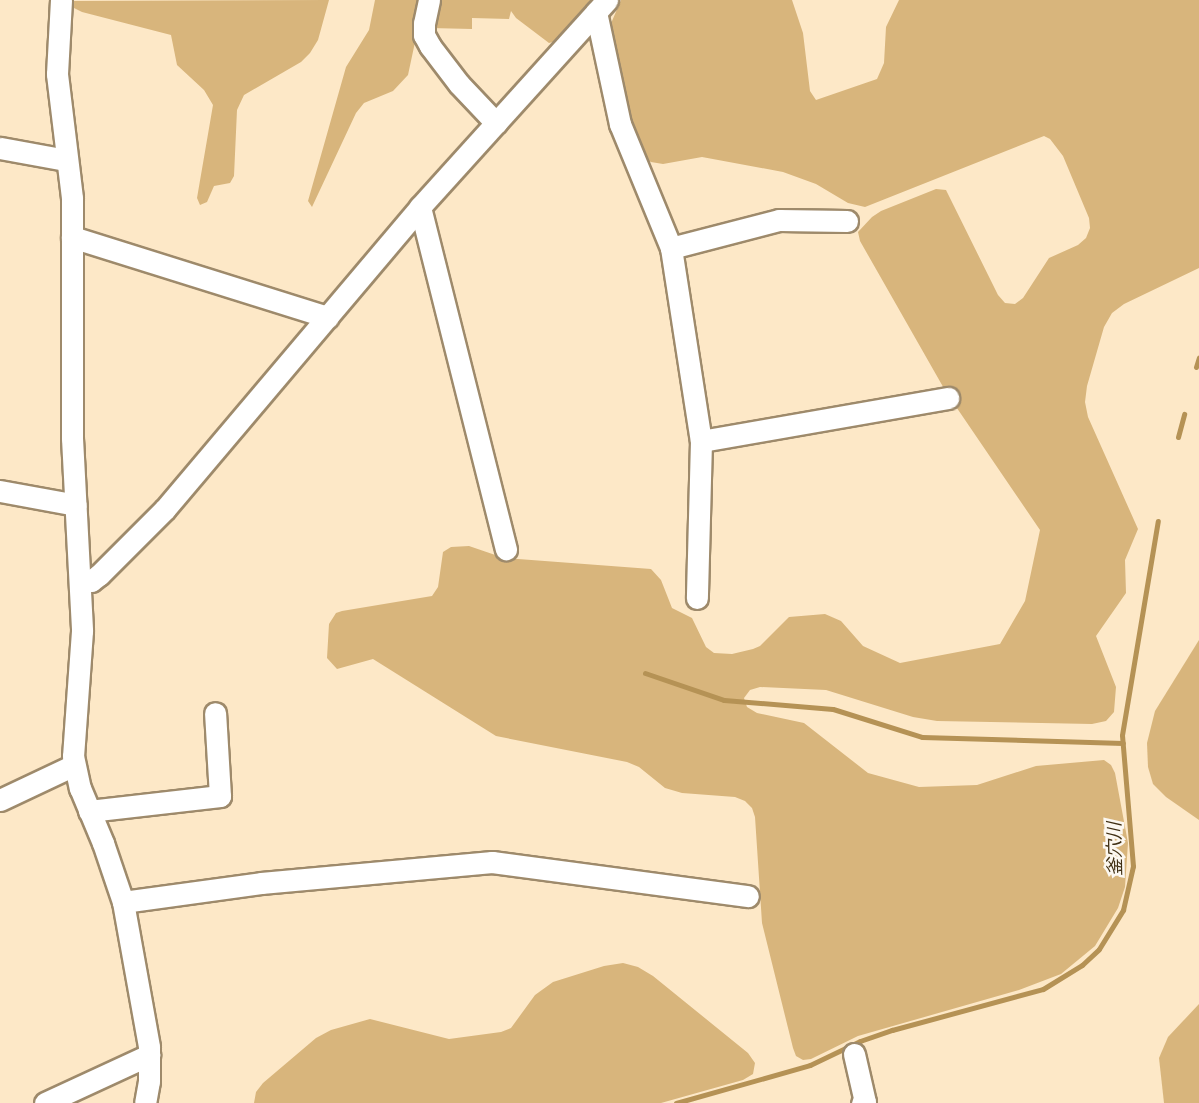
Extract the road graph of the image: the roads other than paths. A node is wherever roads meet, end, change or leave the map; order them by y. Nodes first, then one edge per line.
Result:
1 (61, 0) edge
2 (429, 0) edge
3 (601, 6) edge
4 (496, 123) junction
5 (0, 148) edge
6 (66, 160) junction
7 (420, 207) junction
8 (847, 221) dead end
9 (72, 237) junction
10 (671, 248) junction
11 (328, 317) junction
12 (948, 398) dead end
13 (701, 441) junction
14 (0, 491) edge
15 (76, 504) junction
16 (506, 549) dead end
17 (80, 581) junction
18 (697, 598) dead end
19 (215, 713) dead end
20 (74, 765) junction
21 (0, 800) edge
22 (89, 811) junction
23 (748, 896) dead end
24 (123, 902) junction
25 (855, 1054) dead end
26 (149, 1055) junction
27 (45, 1103) edge
28 (145, 1103) edge
29 (862, 1103) edge

1 - 6 street
2 - 4 street
3 - 4 street
3 - 10 street
4 - 7 street
5 - 6 street
6 - 9 street
7 - 11 street
7 - 16 street
8 - 10 street
9 - 11 street
9 - 15 street
10 - 13 street
11 - 17 street
12 - 13 street
13 - 18 street
14 - 15 street
15 - 17 street
17 - 20 street
19 - 22 street
20 - 21 street
20 - 22 street
22 - 24 street
23 - 24 street
24 - 26 street
25 - 29 street
26 - 27 street
26 - 28 street

